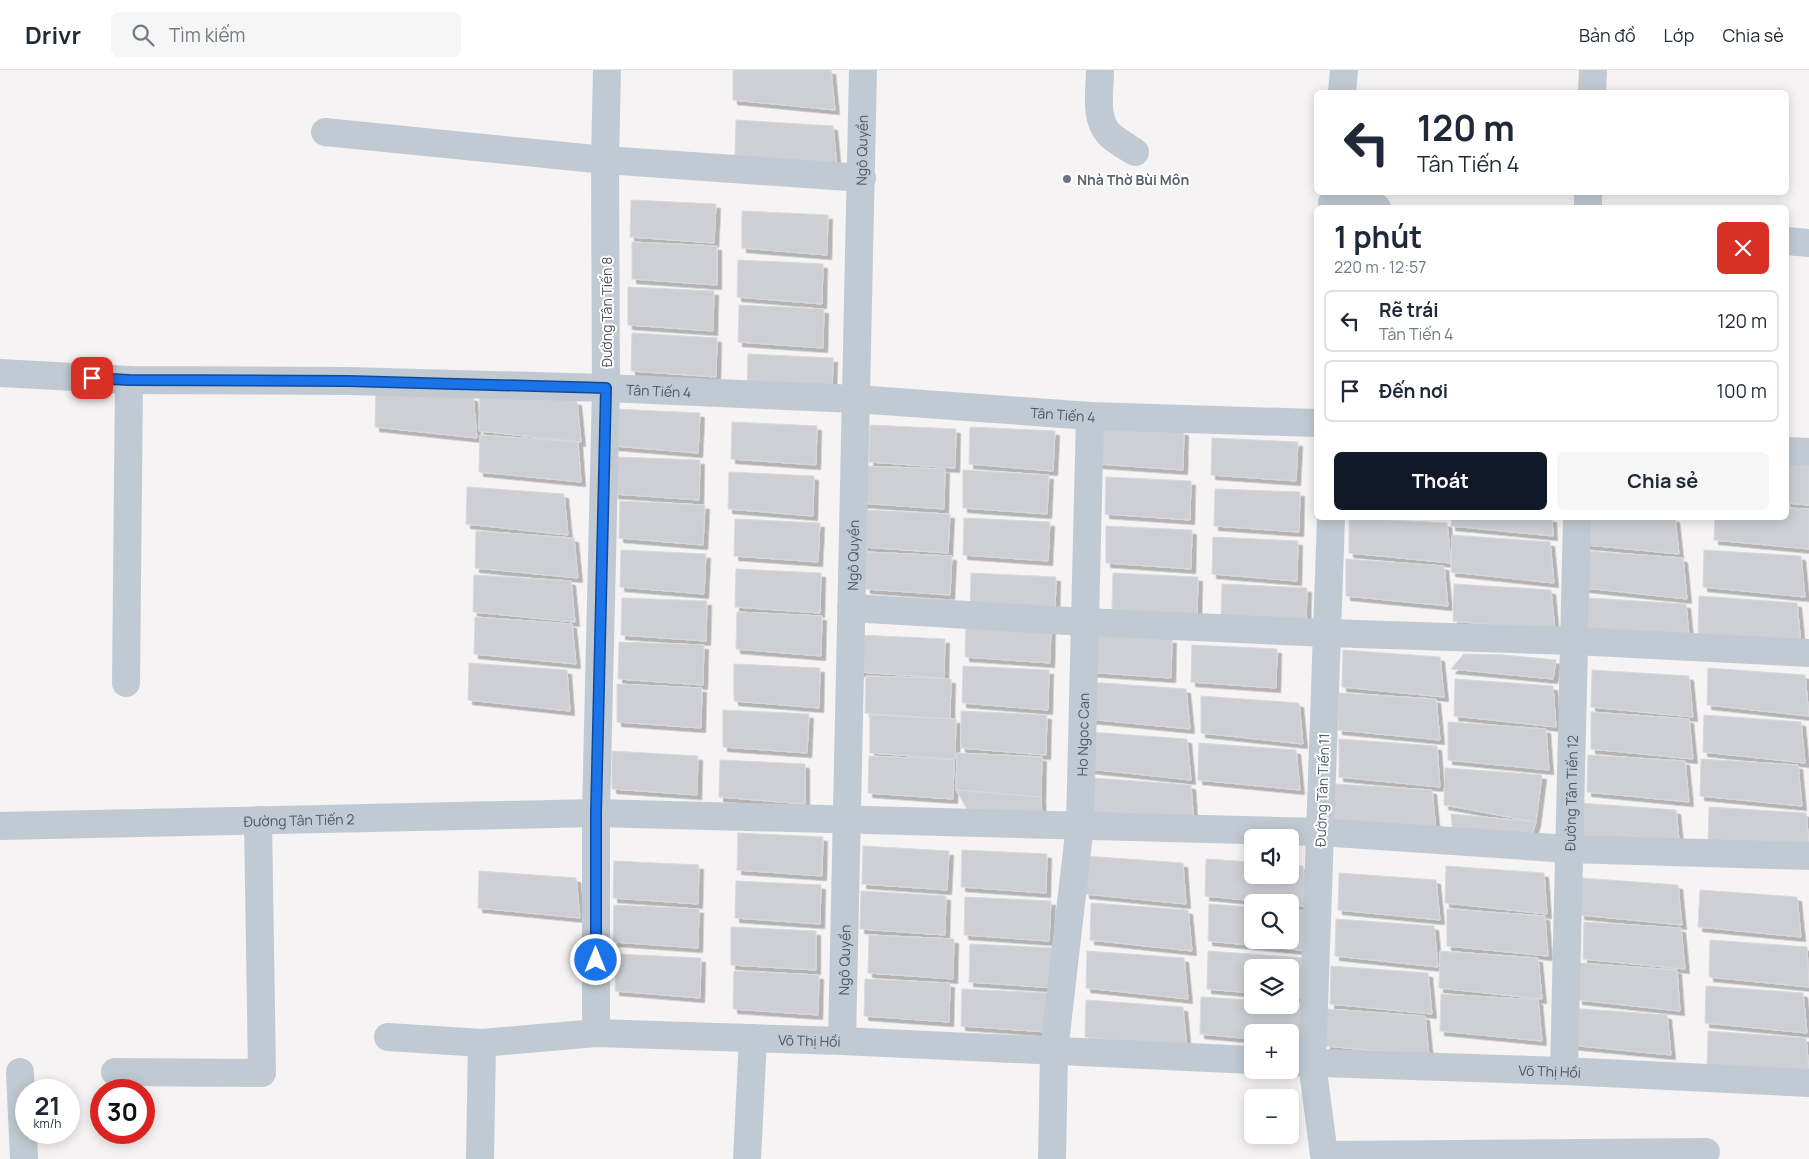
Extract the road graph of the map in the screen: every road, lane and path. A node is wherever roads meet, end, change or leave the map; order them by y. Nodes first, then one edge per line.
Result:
1 (607, 70) edge
2 (863, 70) edge
3 (1100, 70) edge
4 (1344, 70) edge
5 (1593, 70) edge
6 (1342, 90) edge
7 (1592, 90) edge
8 (325, 132) dead end
9 (1135, 152) dead end
10 (605, 160) junction
11 (862, 178) junction
12 (1333, 201) edge
13 (1358, 205) edge
14 (1789, 242) edge
15 (1809, 243) edge
16 (0, 372) edge
17 (129, 380) junction
18 (606, 388) junction
19 (856, 400) junction
20 (1090, 416) junction
21 (1314, 423) edge
22 (1789, 451) edge
23 (1809, 452) edge
24 (1331, 520) edge
25 (1577, 520) edge
26 (852, 608) junction
27 (1085, 622) junction
28 (1327, 633) junction
29 (1574, 641) junction
30 (1809, 653) edge
31 (126, 683) dead end
32 (596, 813) junction
33 (258, 820) junction
34 (847, 820) junction
35 (1080, 825) junction
36 (0, 826) edge
37 (1320, 832) junction
38 (1569, 849) junction
39 (1809, 856) edge
40 (596, 1033) junction
41 (388, 1037) dead end
42 (753, 1038) junction
43 (842, 1041) junction
44 (482, 1043) junction
45 (1054, 1051) junction
46 (1244, 1060) edge
47 (1301, 1063) edge
48 (1564, 1071) junction
49 (20, 1072) dead end
50 (115, 1072) dead end
51 (1809, 1083) edge
52 (1706, 1152) dead end
53 (24, 1159) edge
54 (480, 1159) edge
55 (747, 1159) edge
56 (1052, 1159) edge

1 - 10 street, Đường Tân Tiến 8
2 - 11 street, Ngô Quyền
3 - 9 street
4 - 6 street
5 - 7 street
8 - 10 street
10 - 11 street
10 - 18 street, Đường Tân Tiến 8
11 - 19 street, Ngô Quyền
12 - 13 street
14 - 15 street
16 - 17 street, Tân Tiến 4
17 - 18 street, Tân Tiến 4
17 - 31 street
18 - 19 street, Tân Tiến 4
18 - 32 street, Đường Tân Tiến 8
19 - 20 street, Tân Tiến 4
19 - 26 street, Ngô Quyền
20 - 21 street, Tân Tiến 4
20 - 27 street, Ho Ngoc Can
22 - 23 street
24 - 28 street, Đường Tân Tiến 11
25 - 29 street, Đường Tân Tiến 12
26 - 27 street
26 - 34 street, Ngô Quyền
27 - 28 street
27 - 35 street, Ho Ngoc Can
28 - 29 street
28 - 37 street, Đường Tân Tiến 11
29 - 30 street
29 - 38 street, Đường Tân Tiến 12
32 - 33 street, Đường Tân Tiến 2
32 - 34 street, Đường Tân Tiến 2
32 - 40 street, Đường Tân Tiến 8
33 - 36 street, Đường Tân Tiến 2
33 - 50 street
34 - 35 street, Đường Tân Tiến 2
34 - 43 street, Ngô Quyền
35 - 37 street, Đường Tân Tiến 2
35 - 45 street, Ho Ngoc Can
37 - 38 street, Đường Tân Tiến 2
37 - 47 street, Đường Tân Tiến 11
38 - 39 street, Đường Tân Tiến 2
38 - 48 street, Đường Tân Tiến 12
40 - 42 street, Võ Thị Hồi
40 - 44 street, Võ Thị Hồi
41 - 44 street, Võ Thị Hồi
42 - 43 street, Võ Thị Hồi
42 - 55 street
43 - 45 street, Võ Thị Hồi
44 - 54 street
45 - 46 street, Võ Thị Hồi
45 - 56 street, Ho Ngoc Can
47 - 48 street, Võ Thị Hồi
47 - 52 street, Đường Tân Tiến 11
48 - 51 street, Võ Thị Hồi
49 - 53 street

